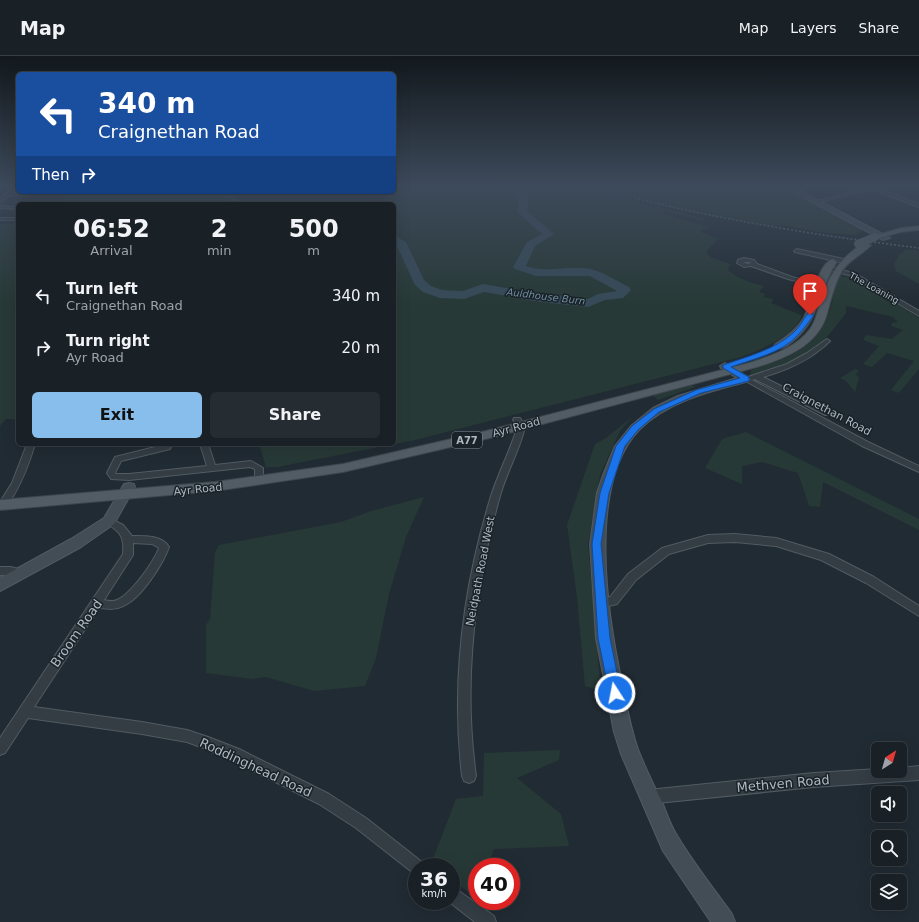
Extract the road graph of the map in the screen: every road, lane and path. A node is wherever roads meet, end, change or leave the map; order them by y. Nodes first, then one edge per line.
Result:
1 (852, 225) edge
2 (919, 228) edge
3 (919, 232) edge
4 (875, 240) junction
5 (797, 251) dead end
6 (836, 264) junction
7 (753, 265) dead end
8 (824, 286) junction
9 (919, 314) edge
10 (827, 341) dead end
11 (740, 373) junction
12 (828, 414) dead end
13 (519, 423) junction
14 (30, 446) edge
15 (205, 446) edge
16 (167, 447) dead end
17 (212, 469) junction
18 (919, 469) edge
19 (259, 478) junction
20 (127, 491) junction
21 (3, 501) edge
22 (109, 521) junction
23 (129, 540) junction
24 (0, 571) edge
25 (21, 574) junction
26 (0, 585) edge
27 (96, 604) junction
28 (600, 604) junction
29 (919, 612) edge
30 (26, 712) junction
31 (0, 749) edge
32 (919, 773) edge
33 (469, 776) dead end
34 (648, 797) junction
35 (408, 860) edge
36 (460, 901) edge
37 (488, 922) edge
38 (724, 922) edge

1 - 4 street
2 - 4 main road, Ayr Road / A77
3 - 4 main road, Ayr Road / A77
4 - 6 main road, Ayr Road / A77
5 - 6 street, The Loaning
6 - 8 main road, Ayr Road / A77
6 - 9 street, The Loaning
7 - 8 street
8 - 11 main road, Ayr Road / A77
10 - 11 street
11 - 12 street
11 - 13 main road, Ayr Road / A77
11 - 18 street, Craignethan Road
11 - 28 street
13 - 19 main road, Ayr Road / A77
13 - 33 street, Neidpath Road West
14 - 21 street
15 - 17 street
16 - 17 street
17 - 19 street
19 - 20 main road, Ayr Road / A77
20 - 21 main road, Ayr Road / A77
20 - 22 street
22 - 23 street
22 - 25 street
23 - 27 street, Broom Road
23 - 27 street
24 - 25 street
25 - 26 street
27 - 30 street, Broom Road
28 - 29 street
28 - 34 street
30 - 31 street, Broom Road
30 - 35 street, Roddinghead Road
32 - 34 street, Methven Road
34 - 38 street
36 - 37 street

